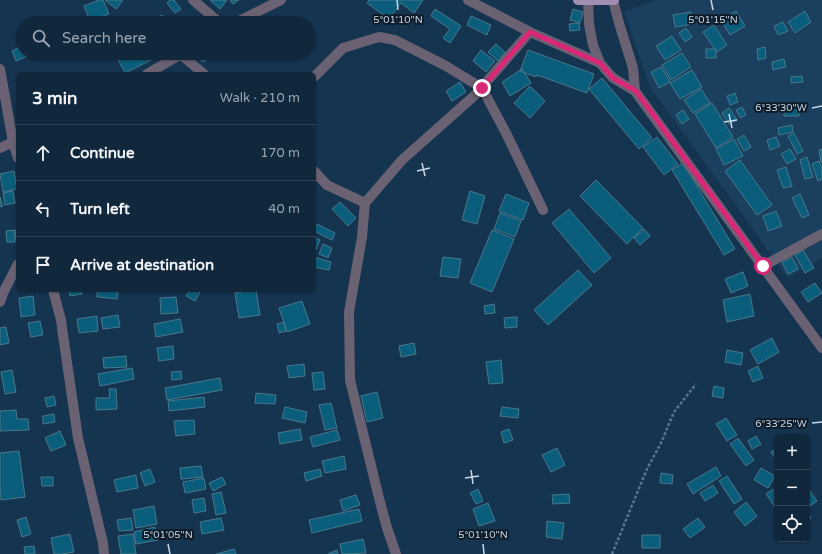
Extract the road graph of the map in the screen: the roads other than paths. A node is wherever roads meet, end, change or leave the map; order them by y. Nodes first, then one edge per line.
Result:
1 (193, 0) edge
2 (282, 0) edge
3 (468, 0) edge
4 (578, 0) edge
5 (588, 0) edge
6 (614, 0) edge
7 (212, 16) edge
8 (249, 16) edge
9 (530, 32) junction
10 (171, 60) edge
11 (188, 60) edge
12 (600, 63) junction
13 (0, 69) edge
14 (150, 72) edge
15 (202, 72) edge
16 (316, 75) edge
17 (482, 88) junction
18 (636, 91) junction
19 (15, 141) edge
20 (0, 148) edge
21 (316, 173) edge
22 (365, 203) junction
23 (543, 210) dead end
24 (822, 234) edge
25 (763, 266) junction
26 (16, 268) edge
27 (54, 292) edge
28 (0, 302) edge
29 (822, 348) edge
30 (104, 554) edge
31 (396, 554) edge

1 - 7 street
2 - 8 street
3 - 9 street
4 - 5 main road
5 - 6 main road
5 - 12 street
6 - 18 street
9 - 12 street
9 - 17 street
10 - 14 street
11 - 15 street
12 - 18 street
13 - 19 street
16 - 17 street
17 - 22 street
17 - 23 street
18 - 25 street
19 - 20 street
21 - 22 street
22 - 31 street
24 - 25 street
25 - 29 street
26 - 28 street
27 - 30 street

